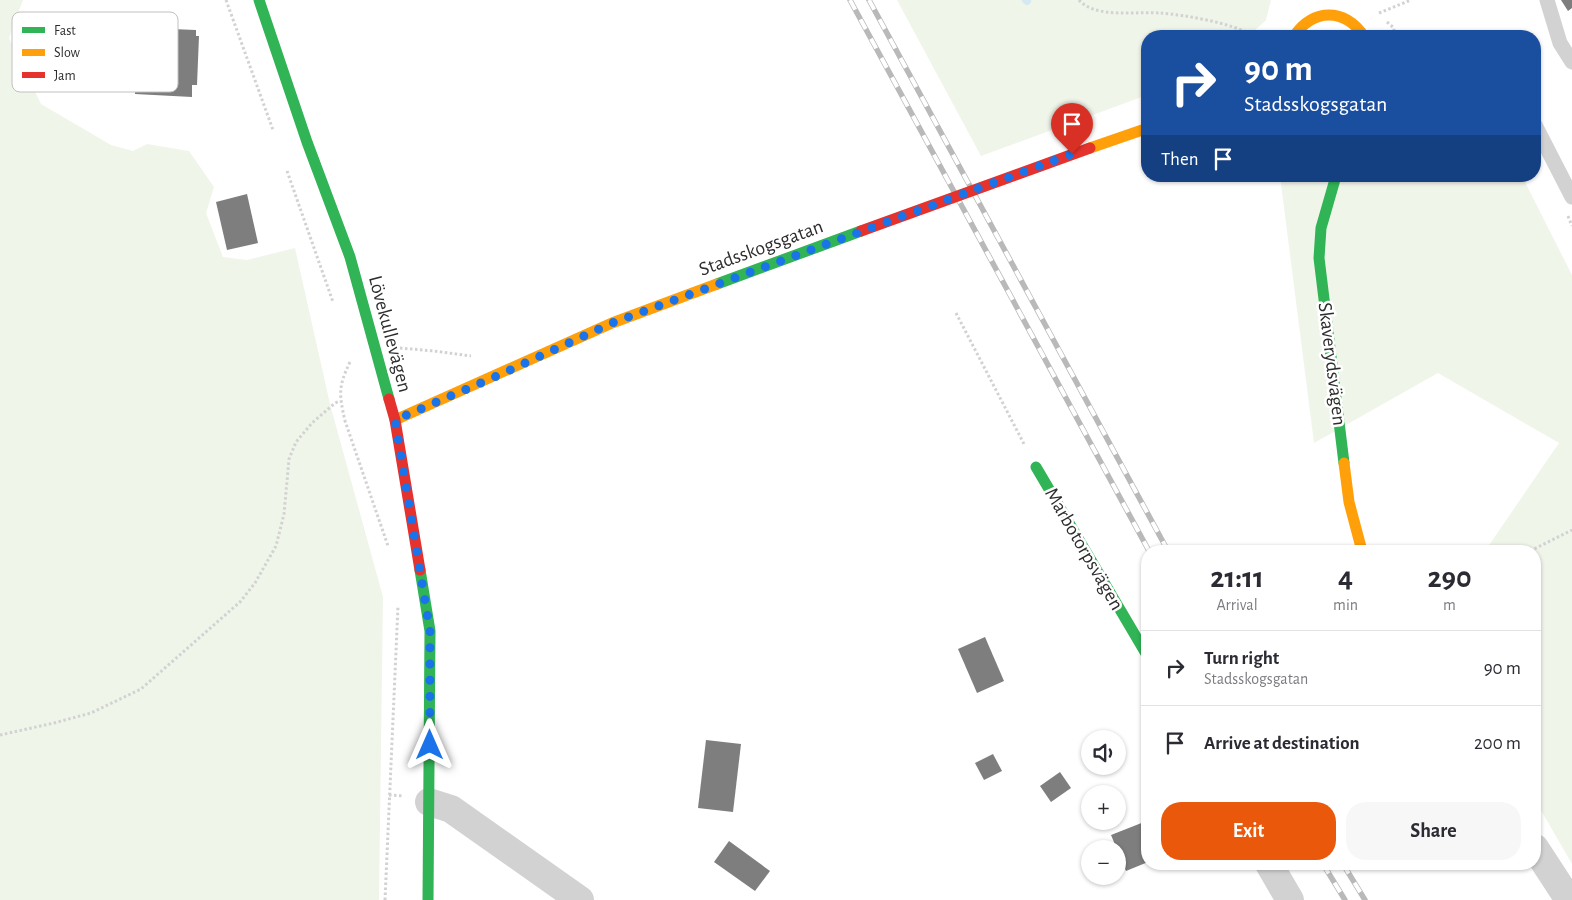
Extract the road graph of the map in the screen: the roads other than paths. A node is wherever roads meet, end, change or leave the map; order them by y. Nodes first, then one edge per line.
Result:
1 (259, 0) edge
2 (1547, 0) edge
3 (1298, 30) edge
4 (1359, 30) edge
5 (1572, 62) edge
6 (1141, 130) edge
7 (1541, 137) edge
8 (1334, 182) edge
9 (1572, 197) edge
10 (395, 420) junction
11 (1036, 467) road end
12 (1360, 545) edge
13 (1141, 645) edge
14 (429, 802) junction
15 (1541, 857) edge
16 (1272, 870) edge
17 (428, 900) edge
18 (580, 900) edge
19 (1290, 900) edge
20 (1569, 900) edge

1 - 10 street, Lövekullevägen
2 - 5 lane
3 - 4 street
6 - 10 street, Stadsskogsgatan, bridge
7 - 9 lane
8 - 12 street, Skaverydsvägen
10 - 14 street, Lövekullevägen
11 - 13 street, Marbotorpsvägen
14 - 17 street, Lövekullevägen
14 - 18 street
15 - 20 street
16 - 19 street

